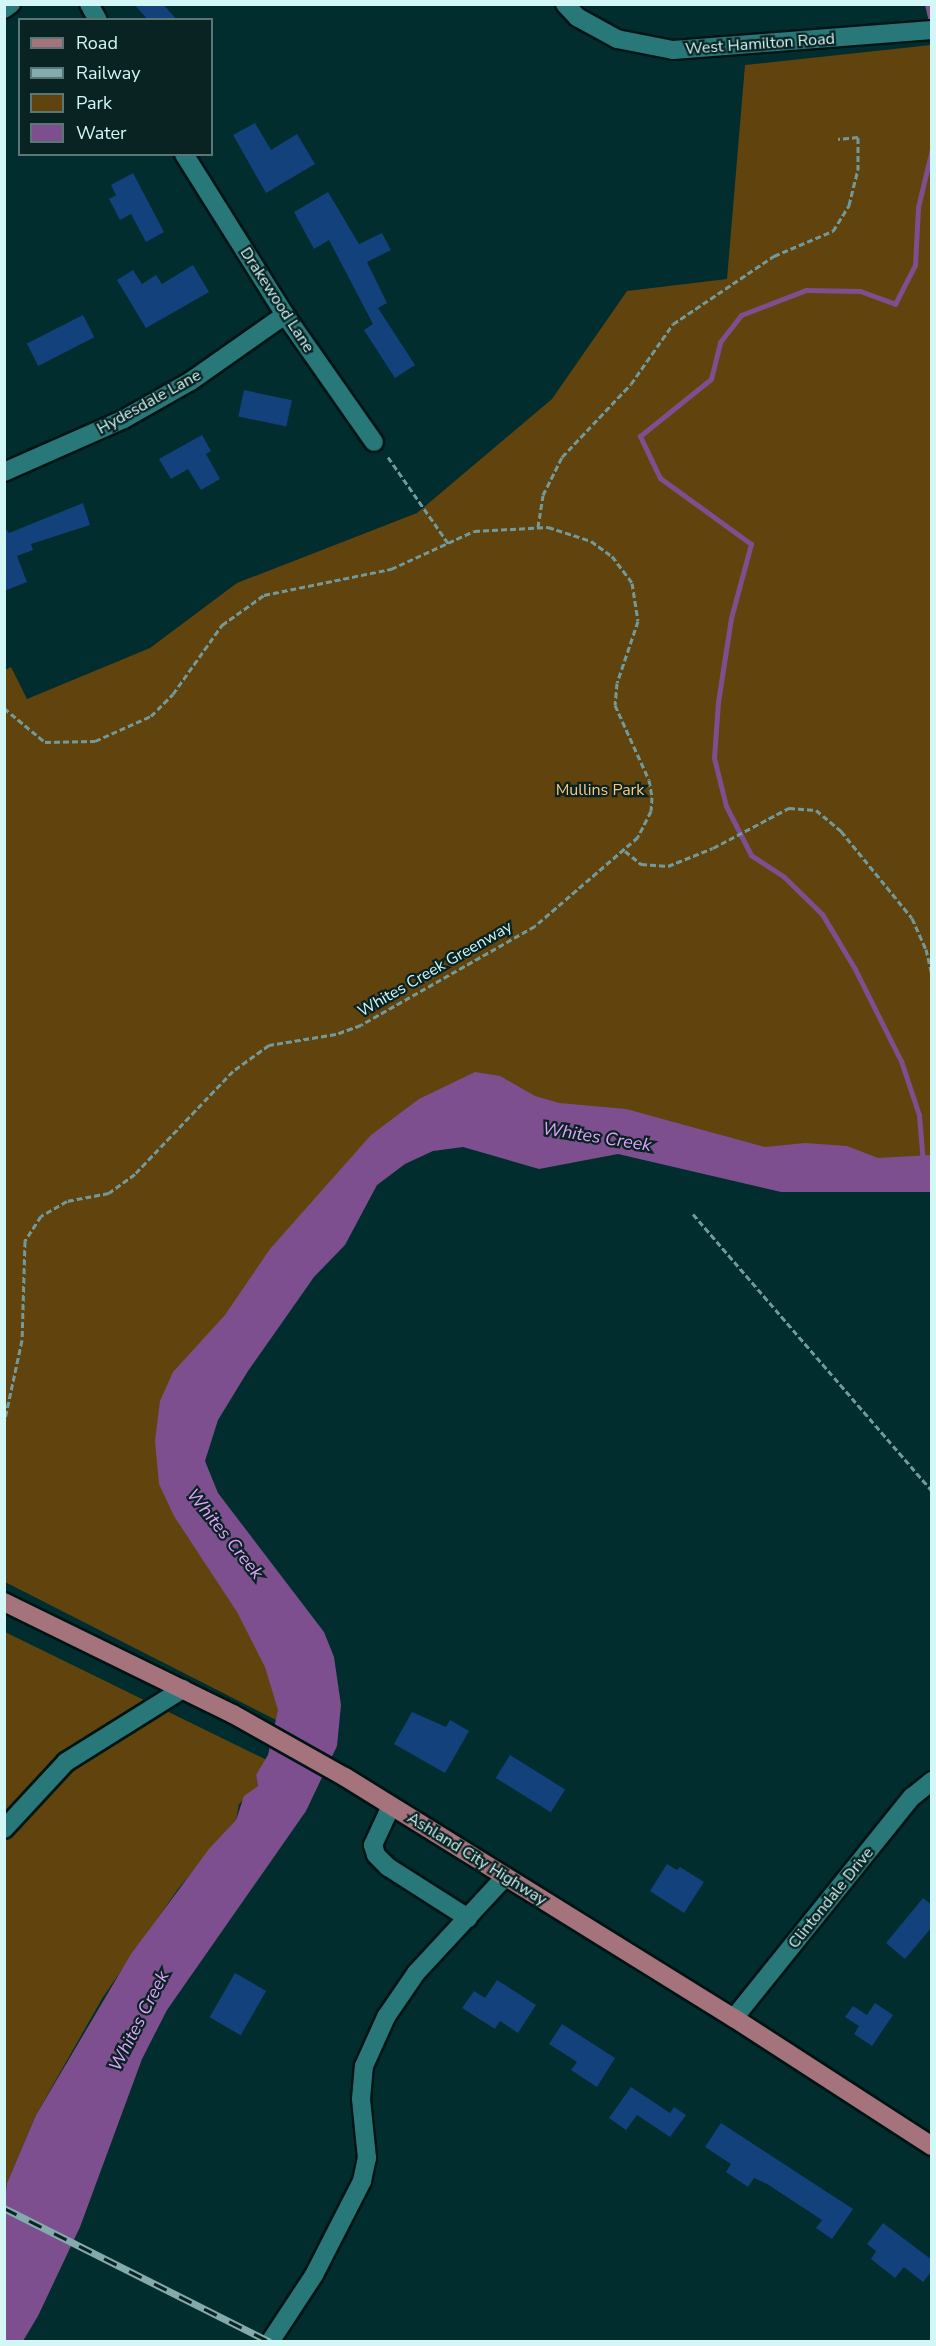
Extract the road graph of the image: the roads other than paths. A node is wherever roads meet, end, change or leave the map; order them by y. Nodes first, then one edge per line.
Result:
1 (11, 4) edge
2 (89, 4) edge
3 (564, 4) edge
4 (4, 9) edge
5 (97, 18) edge
6 (932, 30) edge
7 (185, 156) edge
8 (285, 315) junction
9 (374, 442) dead end
10 (4, 472) edge
11 (4, 1602) edge
12 (183, 1689) junction
13 (932, 1781) edge
14 (391, 1806) junction
15 (4, 1829) edge
16 (505, 1877) junction
17 (468, 1918) junction
18 (734, 2018) junction
19 (932, 2146) edge
20 (270, 2342) edge

1 - 4 street
2 - 5 street
3 - 6 street, West Hamilton Road
7 - 8 street, Drakewood Lane
8 - 9 street, Drakewood Lane
8 - 10 street, Hydesdale Lane
11 - 12 main road, Ashland City Highway
12 - 14 main road, Ashland City Highway
12 - 15 street
13 - 18 street, Clintondale Drive
14 - 16 main road, Ashland City Highway
14 - 17 street
16 - 17 street
16 - 18 main road, Ashland City Highway
17 - 20 street
18 - 19 main road, Ashland City Highway

